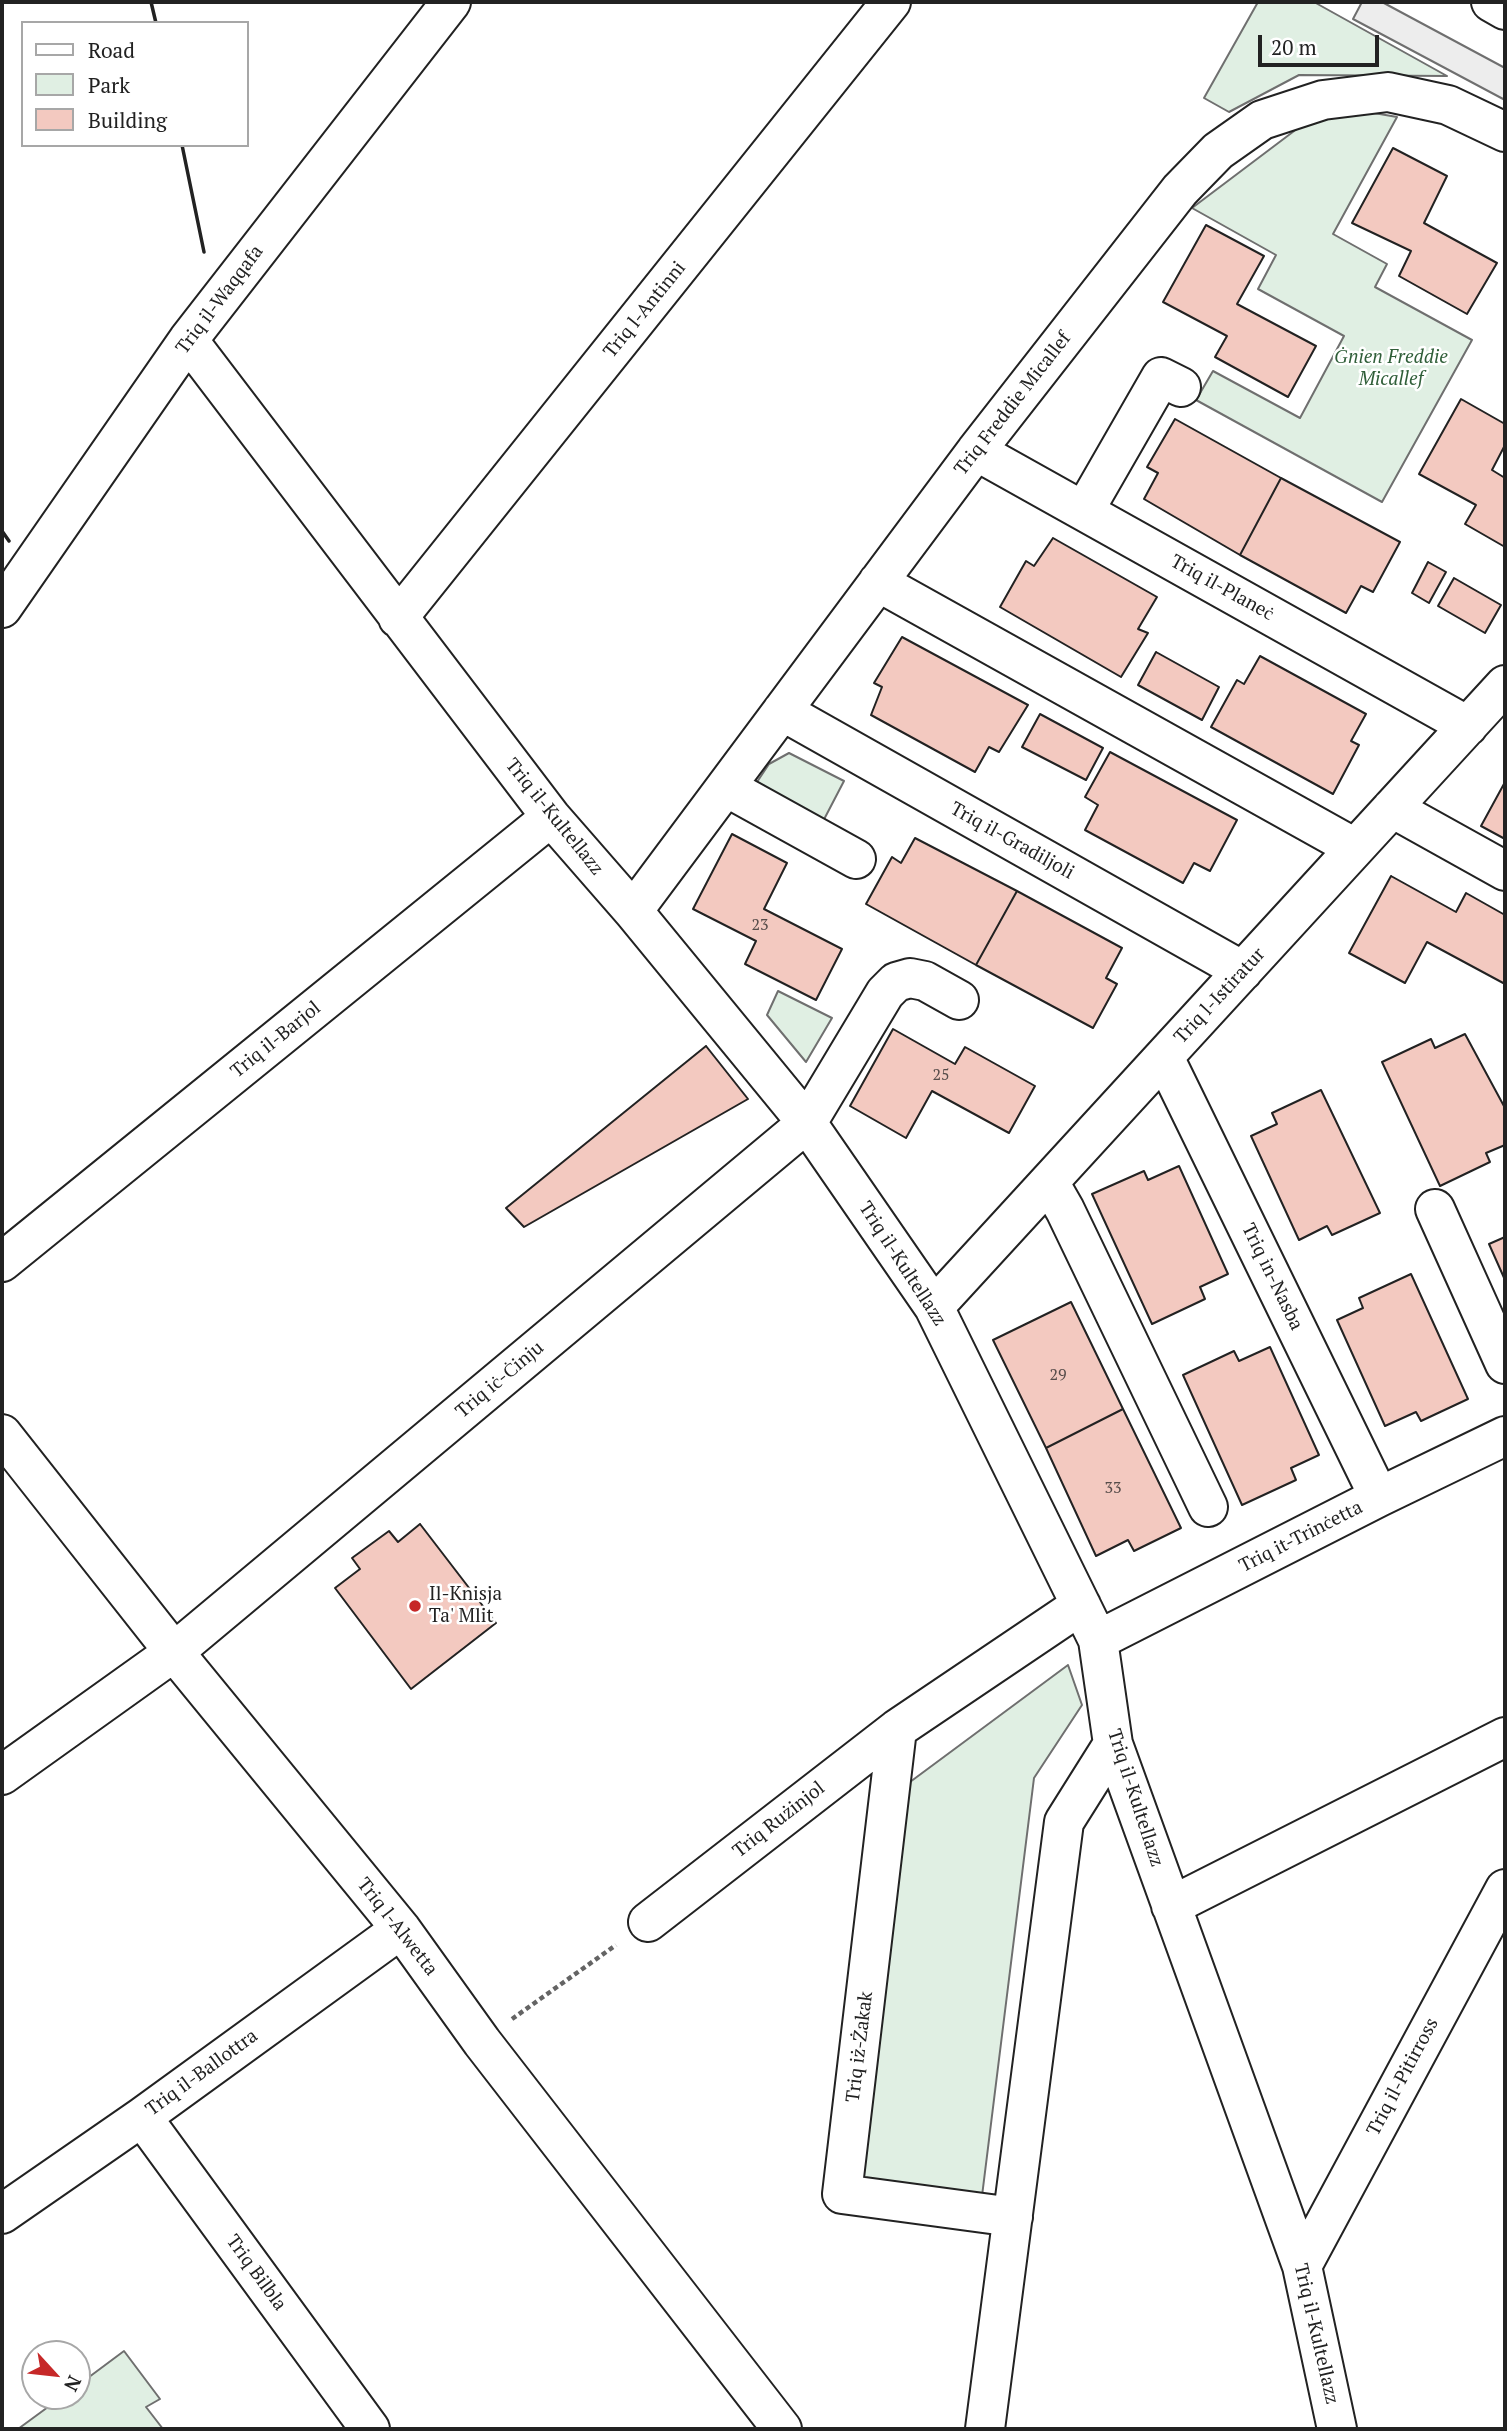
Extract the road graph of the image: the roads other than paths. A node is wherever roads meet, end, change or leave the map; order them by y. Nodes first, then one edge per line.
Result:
1 (451, 2) edge
2 (891, 2) edge
3 (1491, 2) edge
4 (1505, 10) edge
5 (1505, 132) edge
6 (188, 340) junction
7 (1181, 387) dead end
8 (976, 451) junction
9 (1084, 511) junction
10 (878, 582) junction
11 (2, 608) edge
12 (398, 618) junction
13 (1505, 685) edge
14 (782, 712) junction
15 (1468, 726) junction
16 (726, 786) junction
17 (1392, 808) junction
18 (551, 817) junction
19 (1355, 848) junction
20 (856, 859) dead end
21 (1505, 871) edge
22 (633, 911) junction
23 (1243, 971) junction
24 (959, 1000) dead end
25 (1164, 1057) junction
26 (807, 1123) junction
27 (1049, 1182) junction
28 (1436, 1209) dead end
29 (2, 1262) edge
30 (934, 1307) junction
31 (1505, 1364) edge
32 (2, 1434) edge
33 (1505, 1437) edge
34 (1379, 1497) junction
35 (1208, 1507) dead end
36 (1081, 1605) junction
37 (1098, 1640) junction
38 (174, 1653) junction
39 (897, 1728) junction
40 (1505, 1737) edge
41 (1114, 1744) junction
42 (2, 1775) edge
43 (1505, 1889) edge
44 (1171, 1906) junction
45 (648, 1922) road end
46 (401, 1929) junction
47 (142, 2117) junction
48 (2, 2214) edge
49 (1013, 2217) junction
50 (1302, 2266) junction
51 (370, 2429) edge
52 (782, 2429) edge
53 (985, 2429) edge
54 (1337, 2429) edge

1 - 6 street, Triq il-Waqqafa
2 - 12 street, Triq l-Antinni
3 - 4 street
5 - 8 street, Triq Freddie Micallef
6 - 11 street, Triq il-Waqqafa
6 - 12 street, Triq il-Kultellazz
7 - 9 street
8 - 9 street, Triq il-Planeċ
8 - 10 street, Triq Freddie Micallef
9 - 15 street, Triq il-Planeċ
10 - 14 street, Triq Freddie Micallef
10 - 19 street
12 - 18 street, Triq il-Kultellazz
13 - 15 street, Triq l-Istiratur
14 - 16 street, Triq Freddie Micallef
14 - 23 street, Triq il-Gradiljoli
15 - 17 street, Triq l-Istiratur
16 - 20 street
16 - 22 street, Triq Freddie Micallef
17 - 19 street, Triq l-Istiratur
17 - 21 street
18 - 22 street, Triq il-Kultellazz
18 - 29 street, Triq il-Barjol
19 - 23 street, Triq l-Istiratur
22 - 26 street, Triq il-Kultellazz
23 - 25 street, Triq l-Istiratur
24 - 26 street, Triq iċ-Ċinju
25 - 27 street, Triq l-Istiratur
25 - 34 street, Triq in-Nasba
26 - 30 street, Triq il-Kultellazz
26 - 38 street, Triq iċ-Ċinju
27 - 30 street, Triq l-Istiratur
27 - 35 street
28 - 31 street
30 - 36 street, Triq il-Kultellazz
32 - 38 street, Triq l-Alwetta
33 - 34 street, Triq it-Trinċetta
34 - 37 street, Triq it-Trinċetta
36 - 37 street, Triq il-Kultellazz
36 - 39 street, Triq Rużinjol
37 - 41 street, Triq il-Kultellazz
38 - 42 street, Triq iċ-Ċinju
38 - 46 street, Triq l-Alwetta
39 - 45 street, Triq Rużinjol
39 - 49 street, Triq iż-Żakak
40 - 44 street
41 - 44 street, Triq il-Kultellazz
41 - 49 street
43 - 50 street, Triq il-Pitirross
44 - 50 street, Triq il-Kultellazz
46 - 47 street, Triq il-Ballottra
46 - 52 street, Triq l-Alwetta
47 - 48 street, Triq il-Ballottra
47 - 51 street, Triq Bilbla
49 - 53 street
50 - 54 street, Triq il-Kultellazz

